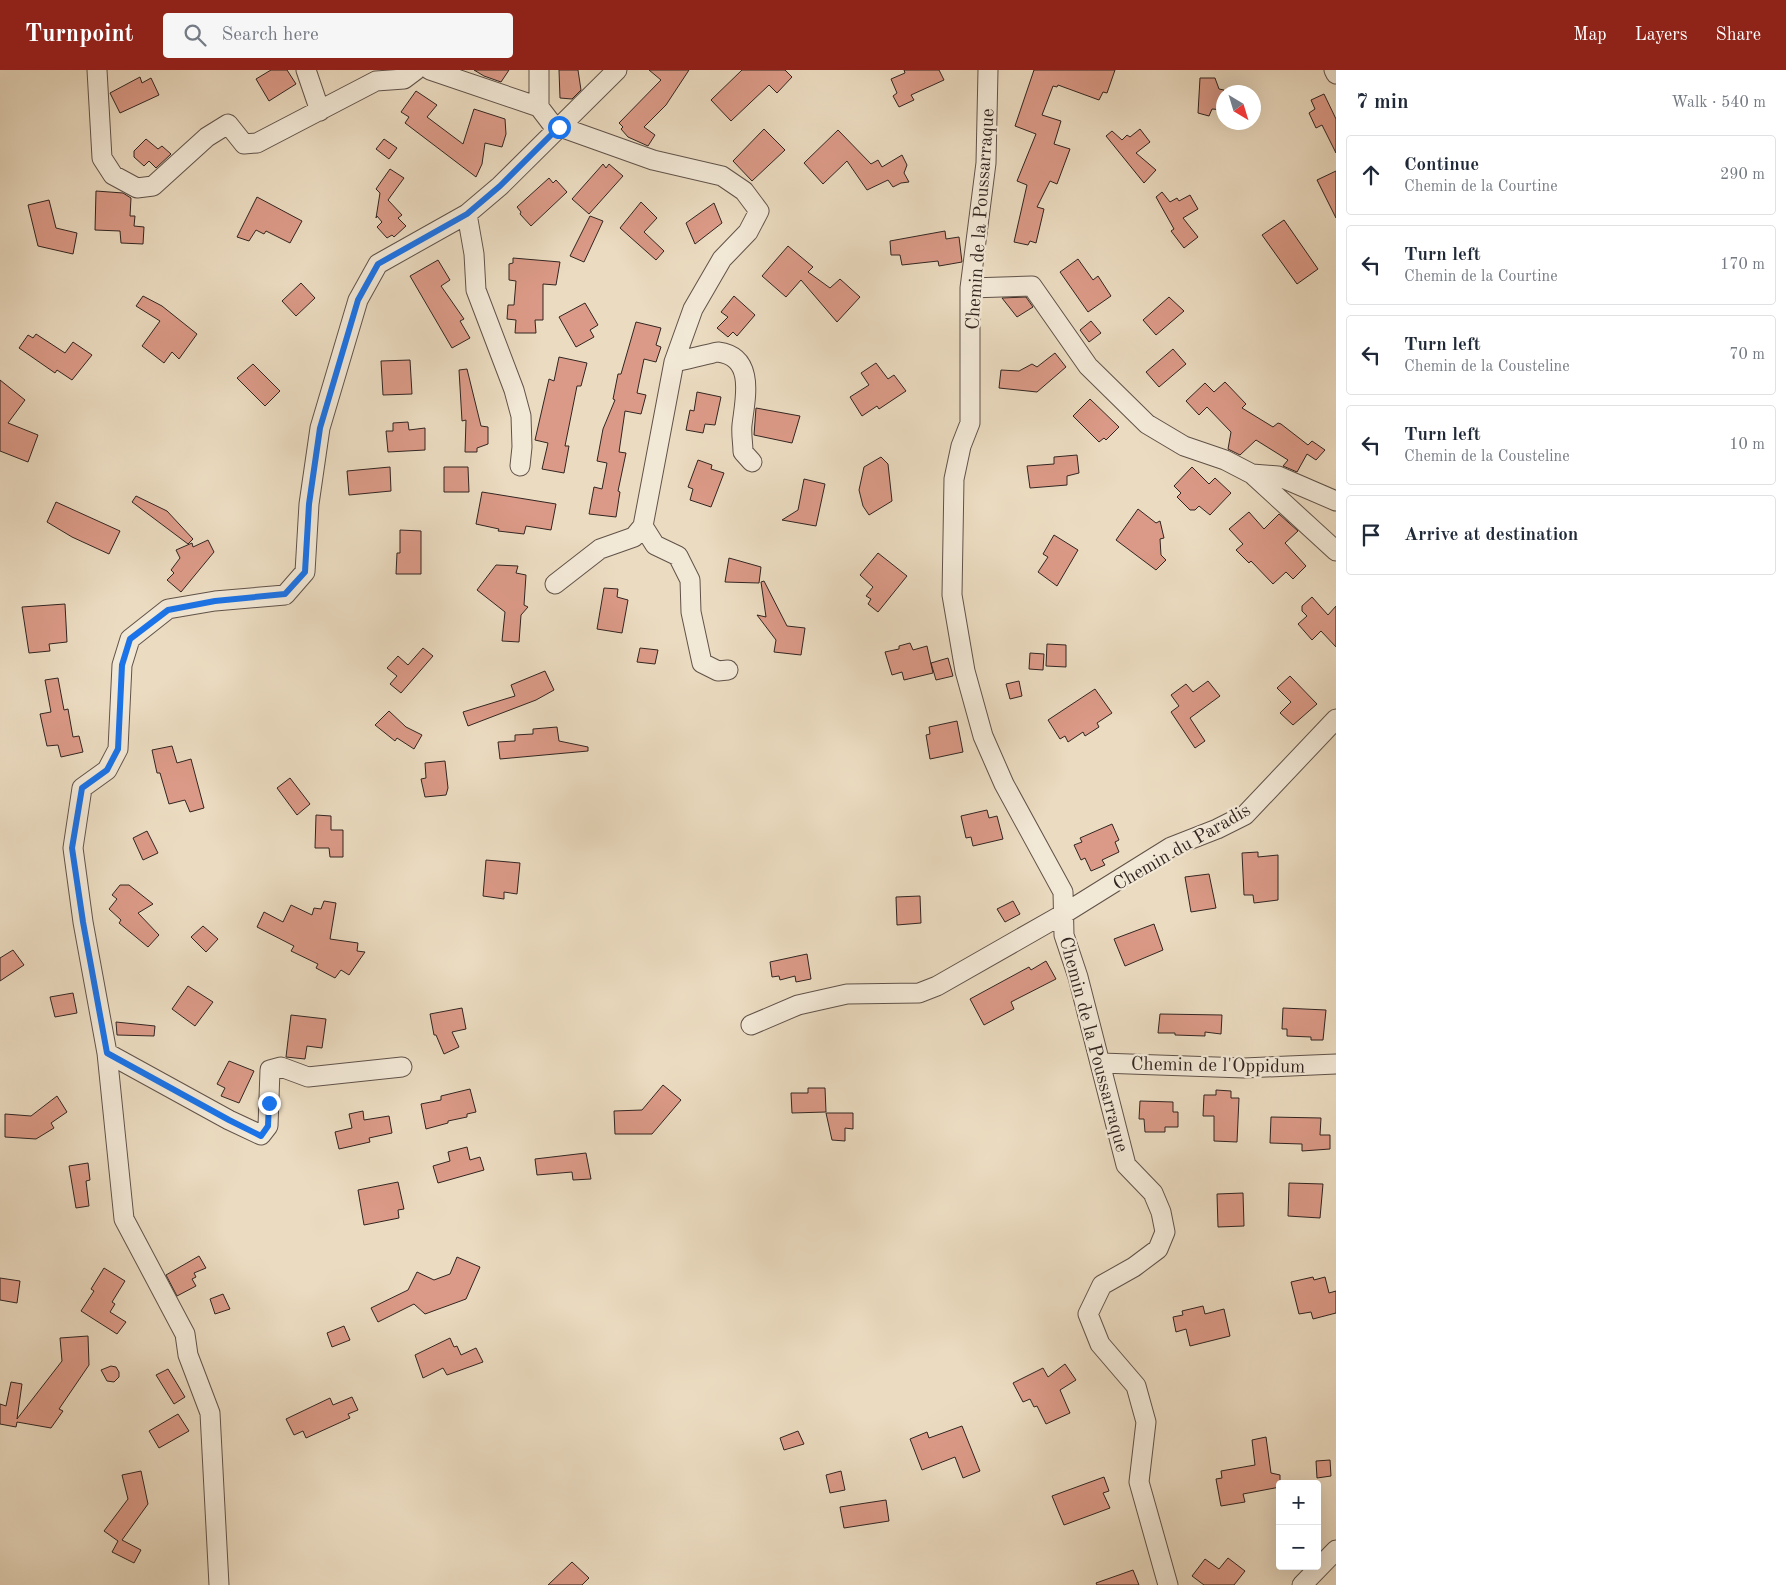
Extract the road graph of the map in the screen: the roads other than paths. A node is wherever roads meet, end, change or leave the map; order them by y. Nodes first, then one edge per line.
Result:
1 (97, 70) edge
2 (306, 70) edge
3 (416, 70) edge
4 (430, 70) edge
5 (539, 70) edge
6 (617, 70) edge
7 (988, 70) edge
8 (1334, 70) edge
9 (1336, 74) edge
10 (538, 107) junction
11 (320, 111) junction
12 (559, 127) junction
13 (467, 214) junction
14 (970, 288) junction
15 (674, 362) junction
16 (752, 462) dead end
17 (520, 466) dead end
18 (1252, 474) junction
19 (1336, 501) edge
20 (643, 526) junction
21 (1336, 551) edge
22 (555, 584) dead end
23 (728, 670) dead end
24 (1336, 719) edge
25 (1065, 914) junction
26 (751, 1025) dead end
27 (107, 1053) junction
28 (1101, 1063) junction
29 (1336, 1064) edge
30 (402, 1067) dead end
31 (1336, 1550) edge
32 (219, 1585) edge
33 (1168, 1585) edge
34 (1302, 1585) edge

1 - 11 street
2 - 11 street
3 - 11 street
4 - 10 street
5 - 10 street
6 - 12 street
7 - 14 street, Chemin de la Poussarraque
8 - 9 street
10 - 12 street
12 - 13 street
12 - 15 street
13 - 17 street
13 - 27 street
14 - 18 street
14 - 25 street, Chemin de la Poussarraque
15 - 16 street
15 - 20 street
18 - 19 street
18 - 21 street
20 - 22 street
20 - 23 street
24 - 25 street, Chemin du Paradis
25 - 26 street, Chemin du Paradis
25 - 28 street, Chemin de la Poussarraque
27 - 30 street
27 - 32 street
28 - 29 street, Chemin de l'Oppidum
28 - 33 street, Chemin de la Poussarraque
31 - 34 street

